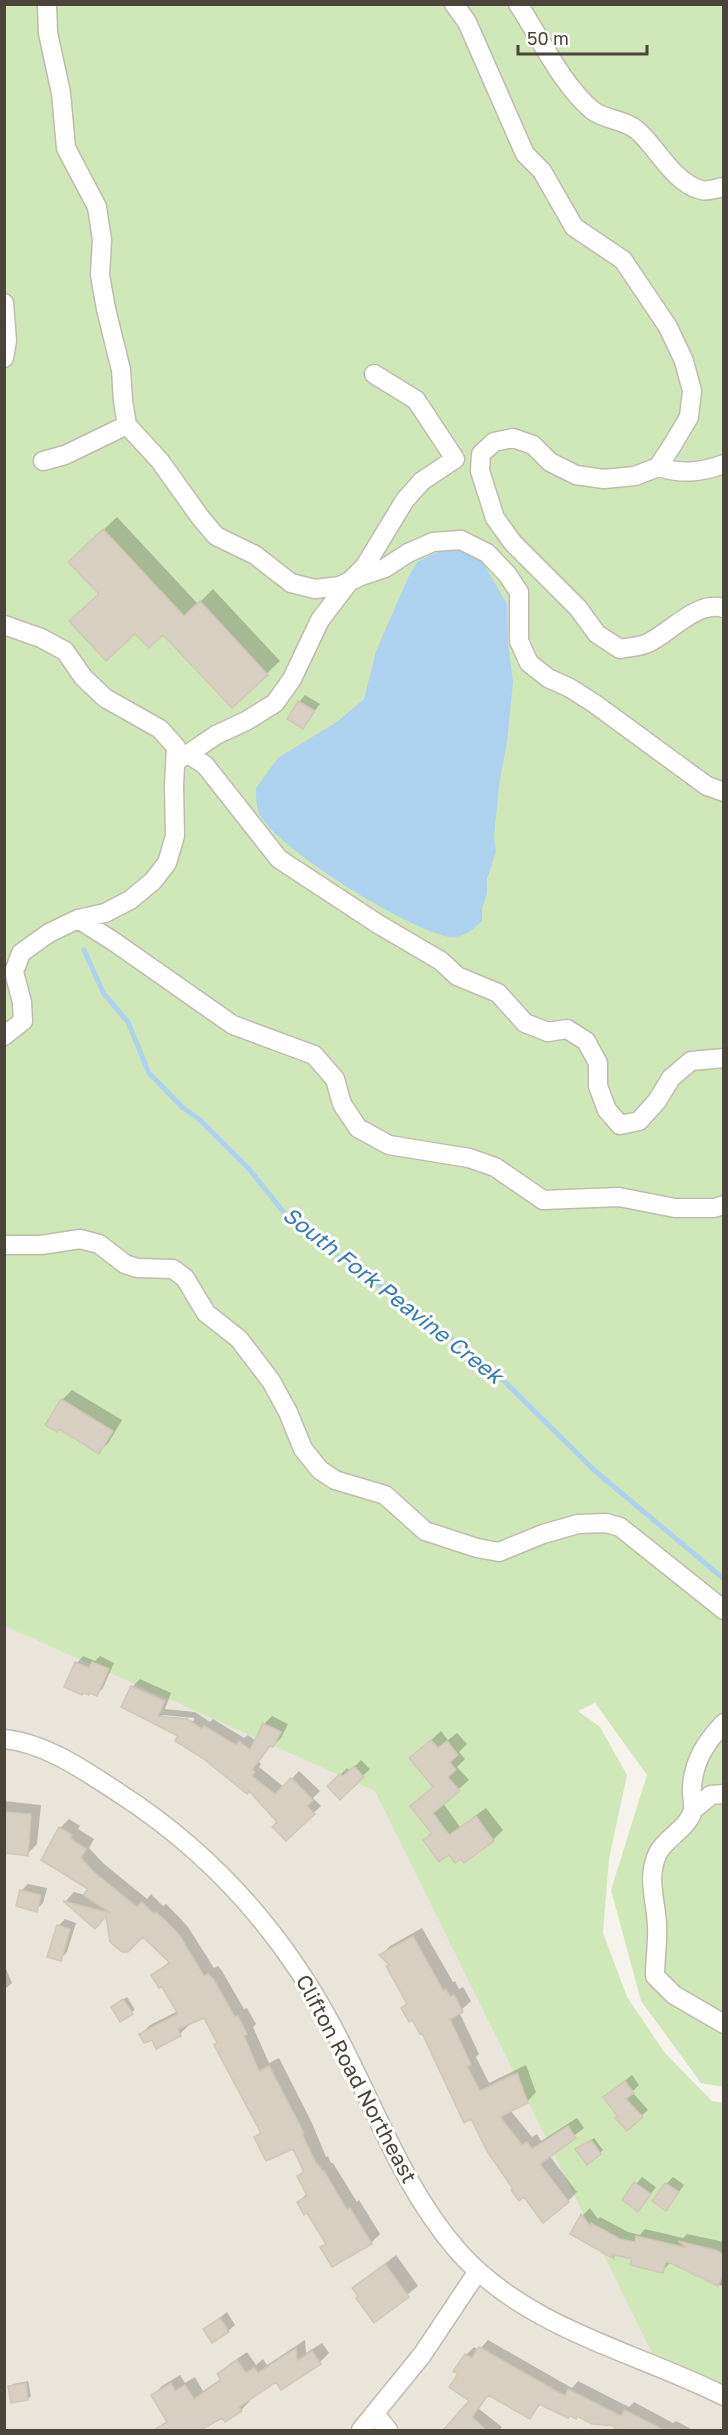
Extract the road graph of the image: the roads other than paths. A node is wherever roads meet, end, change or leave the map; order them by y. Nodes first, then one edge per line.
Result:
1 (47, 4) edge
2 (454, 4) edge
3 (518, 4) edge
4 (723, 187) edge
5 (4, 303) edge
6 (4, 358) edge
7 (374, 374) dead end
8 (127, 425) junction
9 (481, 454) junction
10 (455, 459) junction
11 (43, 461) dead end
12 (723, 464) edge
13 (658, 467) junction
14 (349, 582) junction
15 (723, 608) edge
16 (4, 625) edge
17 (182, 758) junction
18 (723, 792) edge
19 (78, 919) junction
20 (4, 1036) edge
21 (723, 1058) edge
22 (723, 1205) edge
23 (4, 1245) edge
24 (723, 1610) edge
25 (723, 1723) edge
26 (4, 1739) edge
27 (723, 1794) edge
28 (693, 1810) junction
29 (723, 2024) edge
30 (478, 2271) junction
31 (723, 2396) edge
32 (375, 2414) junction
33 (361, 2430) edge
34 (388, 2430) edge

1 - 8 street
2 - 13 street
3 - 4 street
5 - 6 street
7 - 10 street
8 - 11 street
8 - 14 street
9 - 10 street
9 - 13 street
9 - 15 street
10 - 14 street
12 - 13 street
14 - 17 street
14 - 18 street
16 - 17 street
17 - 19 street
17 - 21 street
19 - 20 street
19 - 22 street
23 - 24 street
25 - 28 street
26 - 30 street, Clifton Road Northeast
27 - 28 street
28 - 29 street
30 - 31 street, Clifton Road Northeast
30 - 32 street
32 - 33 street
32 - 34 street

